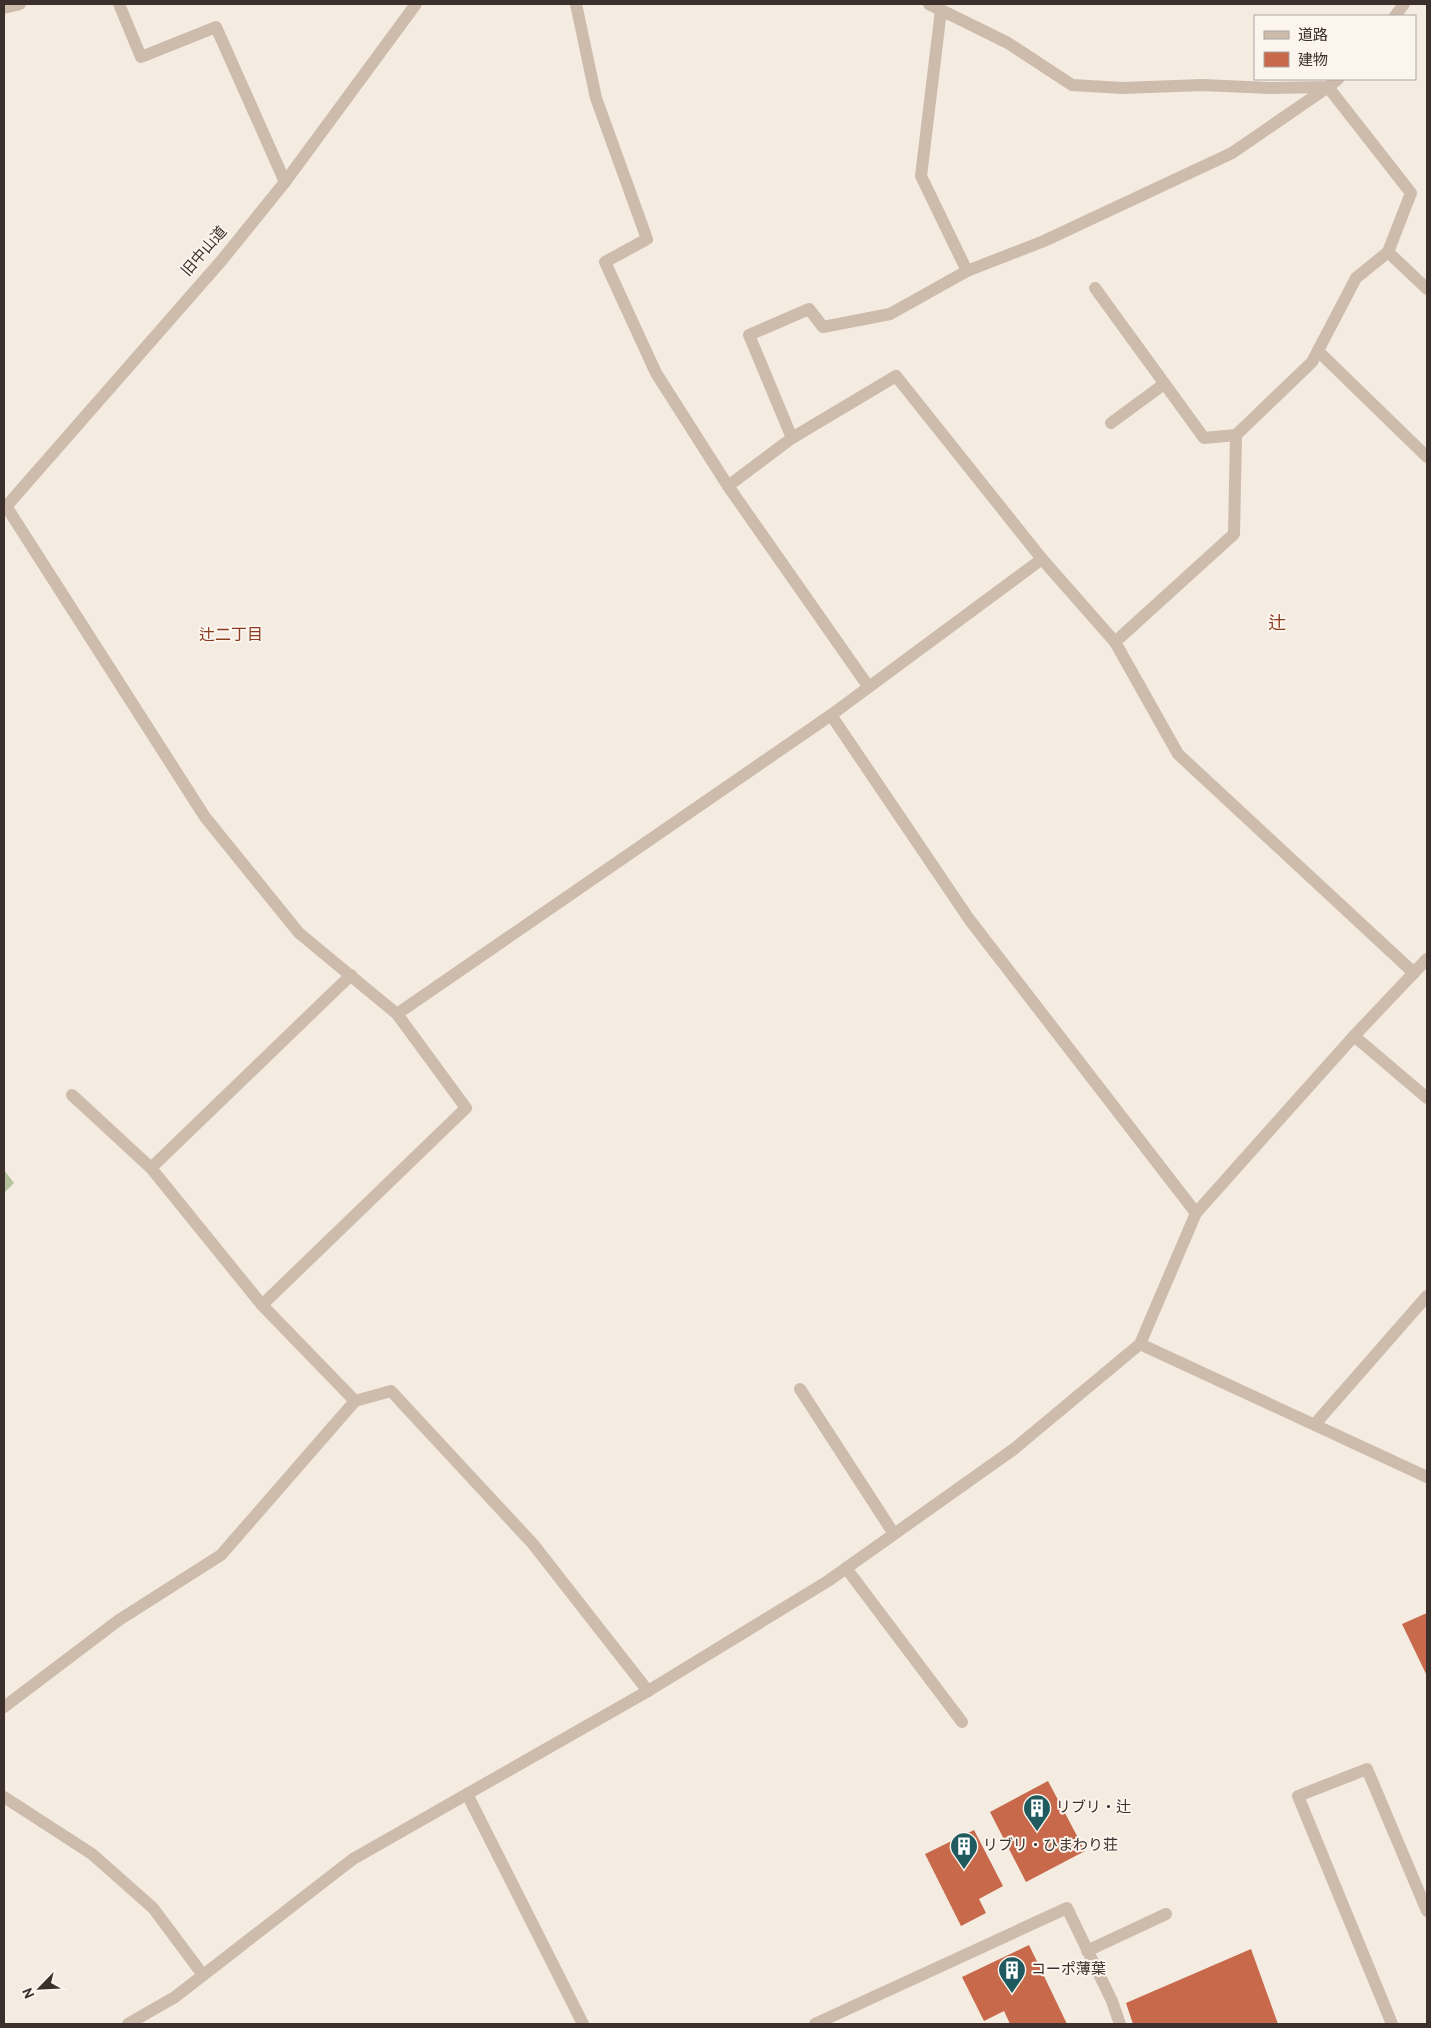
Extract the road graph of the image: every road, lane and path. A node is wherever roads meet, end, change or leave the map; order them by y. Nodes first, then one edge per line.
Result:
1 (20, 4) edge
2 (118, 4) edge
3 (416, 4) edge
4 (576, 4) edge
5 (929, 4) edge
6 (1404, 4) edge
7 (4, 8) edge
8 (941, 10) junction
9 (1397, 15) edge
10 (1337, 80) edge
11 (1328, 87) junction
12 (285, 182) junction
13 (1388, 252) junction
14 (967, 271) junction
15 (1094, 288) dead end
16 (1427, 289) edge
17 (1318, 351) junction
18 (1164, 384) junction
19 (1111, 422) dead end
20 (1236, 435) junction
21 (792, 438) junction
22 (1427, 456) edge
23 (728, 486) junction
24 (5, 508) edge
25 (1042, 560) junction
26 (1115, 642) junction
27 (868, 686) junction
28 (831, 715) junction
29 (1427, 959) edge
30 (1414, 973) junction
31 (351, 975) junction
32 (397, 1014) junction
33 (1354, 1036) junction
34 (72, 1095) dead end
35 (1427, 1098) edge
36 (151, 1168) junction
37 (1196, 1213) junction
38 (1427, 1296) edge
39 (262, 1305) junction
40 (1140, 1344) junction
41 (800, 1389) dead end
42 (356, 1401) junction
43 (1315, 1424) junction
44 (1427, 1477) edge
45 (894, 1534) junction
46 (846, 1568) junction
47 (648, 1691) junction
48 (4, 1707) edge
49 (962, 1722) dead end
50 (467, 1794) junction
51 (4, 1797) edge
52 (1427, 1911) edge
53 (1166, 1914) dead end
54 (1087, 1951) junction
55 (204, 1975) junction
56 (128, 2024) edge
57 (582, 2024) edge
58 (815, 2024) edge
59 (1120, 2024) edge
60 (1392, 2024) edge

1 - 7 street
2 - 12 street
3 - 12 street, 旧中山道
4 - 23 street
5 - 8 street
6 - 9 street
8 - 11 street
8 - 14 street
10 - 11 street
11 - 13 street
11 - 14 street
12 - 24 street, 旧中山道
13 - 16 street
13 - 17 street
14 - 21 street
15 - 18 street
17 - 20 street
17 - 22 street
18 - 19 street
18 - 20 street
20 - 26 street
21 - 23 street
21 - 25 street
23 - 27 street
24 - 31 street
25 - 26 street
25 - 27 street
26 - 30 street
27 - 28 street
28 - 32 street
28 - 37 street
29 - 30 street
30 - 33 street
31 - 32 street
31 - 36 street
32 - 39 street
33 - 35 street
33 - 37 street
34 - 36 street
36 - 39 street
37 - 40 street
38 - 43 street
39 - 42 street
40 - 43 street
40 - 45 street
41 - 45 street
42 - 47 street
42 - 48 street
43 - 44 street
45 - 46 street
46 - 47 street
46 - 49 street
47 - 50 street
50 - 55 street
50 - 57 street
51 - 55 street
52 - 60 street
53 - 54 street
54 - 58 street
54 - 59 street
55 - 56 street

